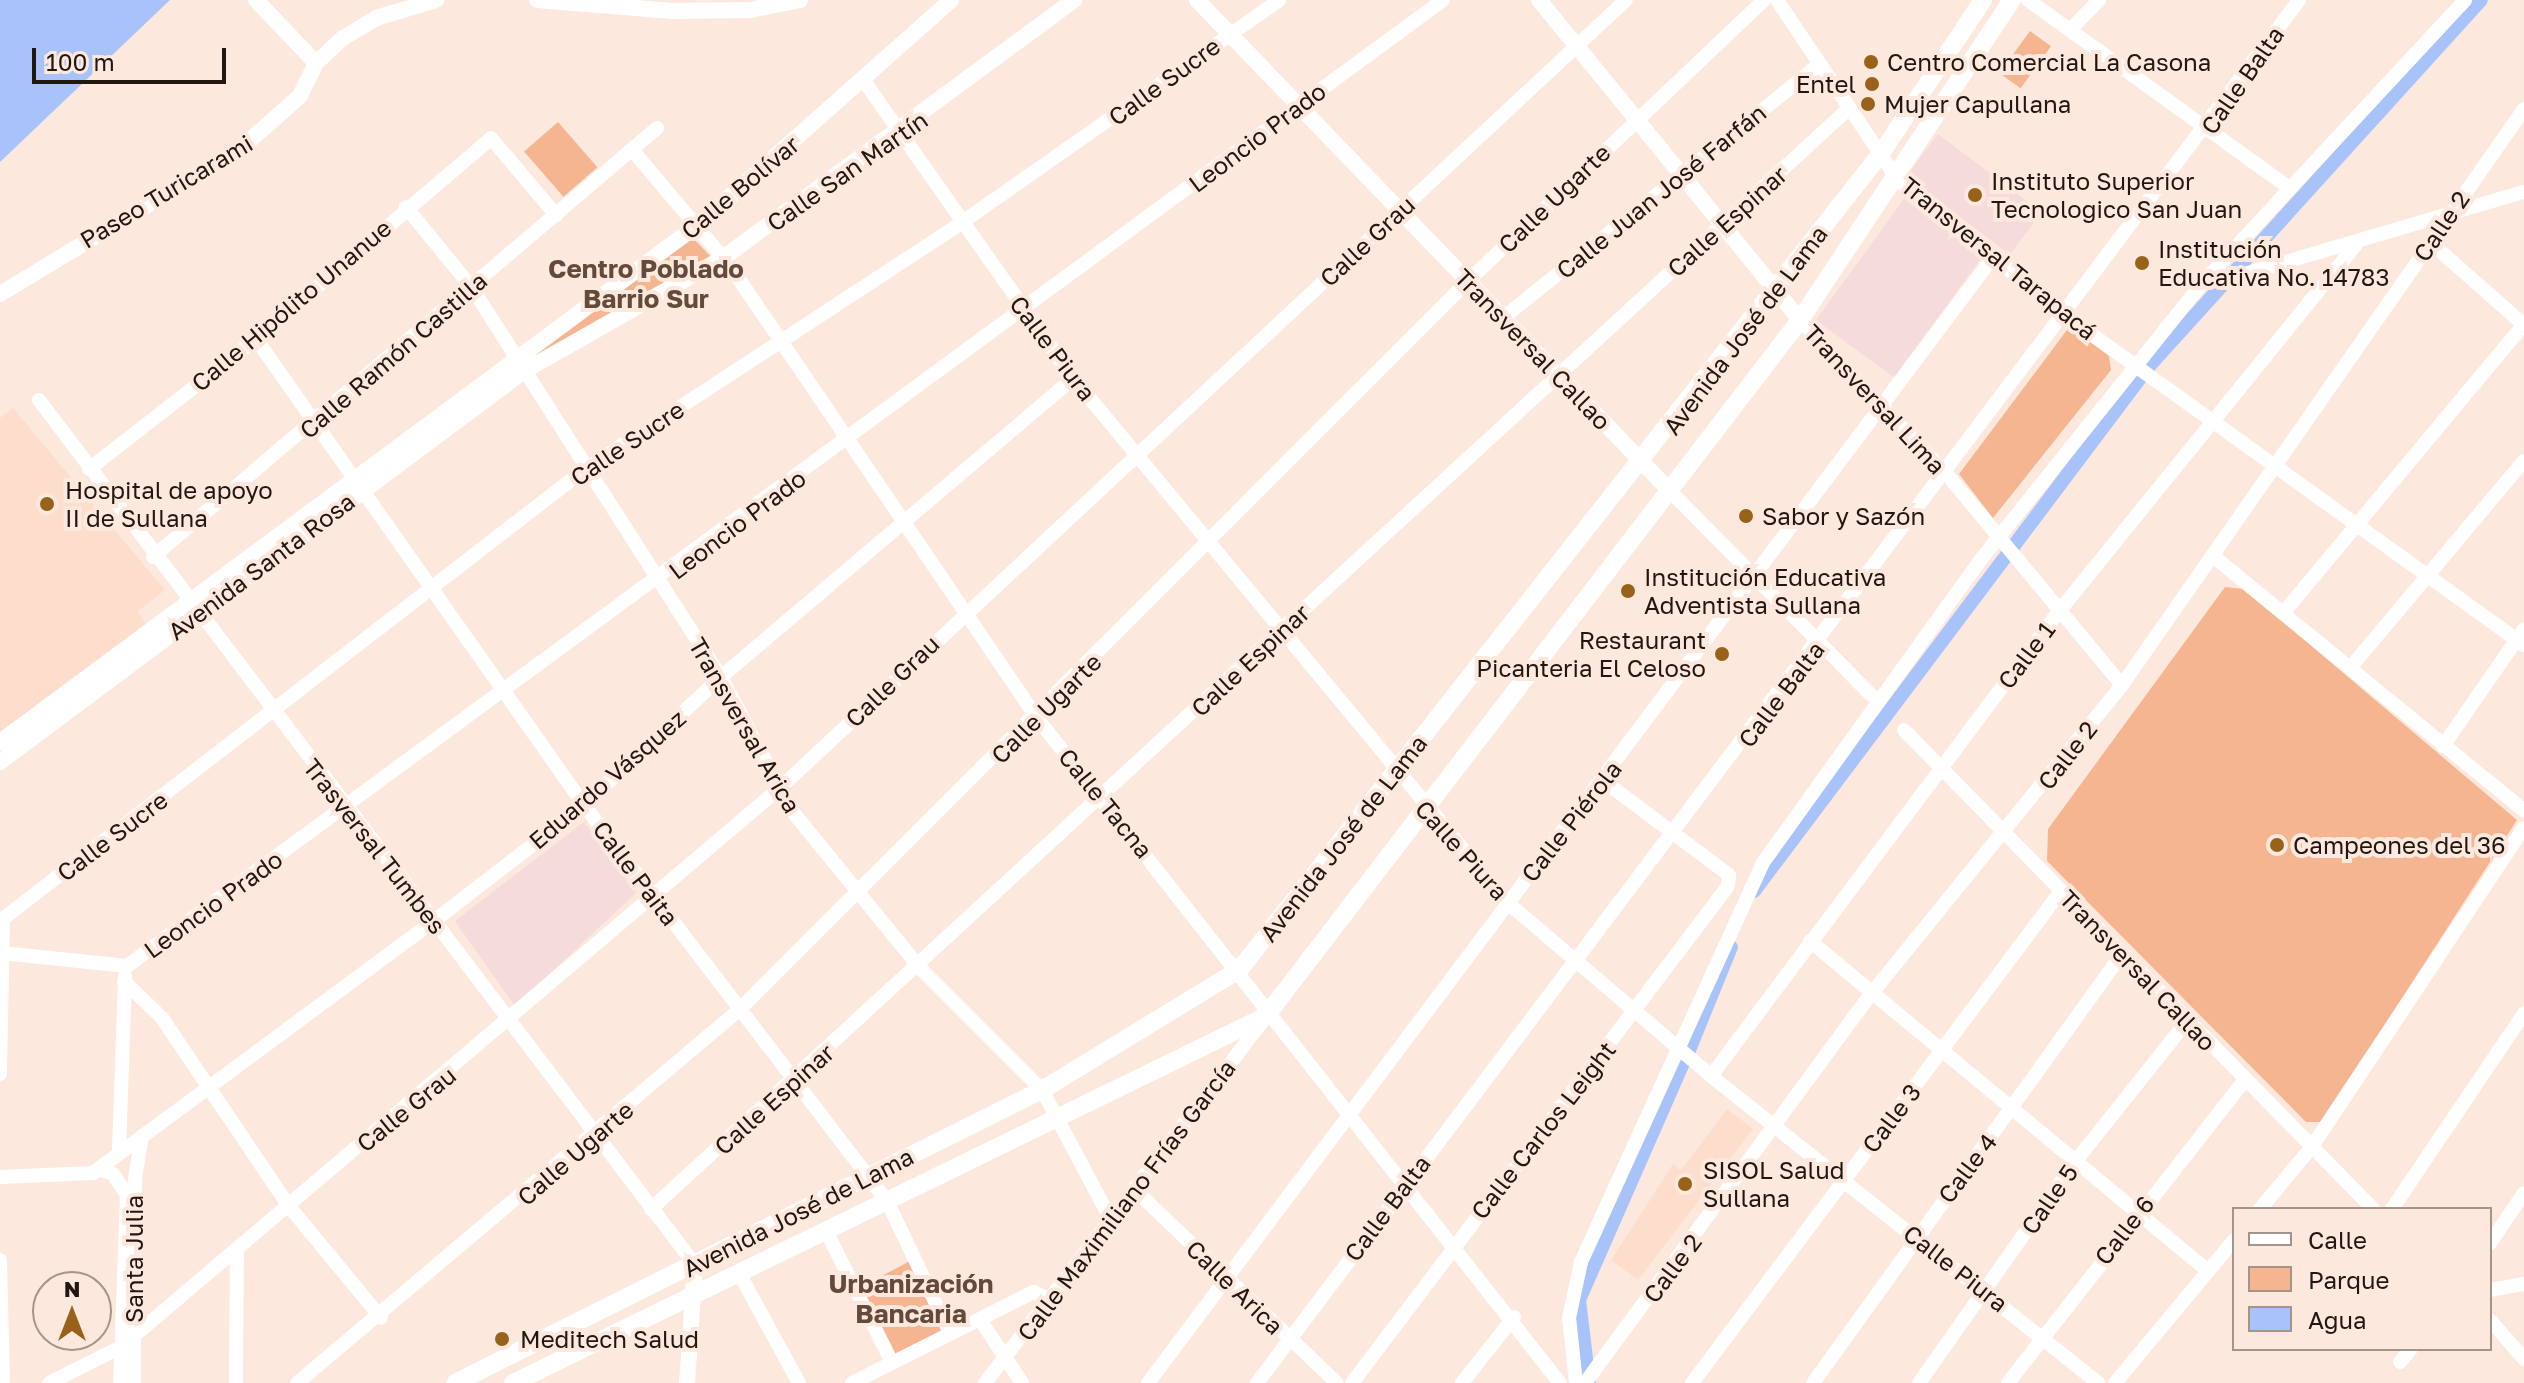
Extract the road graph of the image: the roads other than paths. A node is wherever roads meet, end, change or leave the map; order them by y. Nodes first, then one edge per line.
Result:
1 (256, 0) edge
2 (436, 0) edge
3 (537, 0) edge
4 (800, 0) edge
5 (951, 0) edge
6 (1074, 0) edge
7 (1197, 0) edge
8 (1279, 0) edge
9 (1443, 0) edge
10 (1539, 0) edge
11 (1626, 0) edge
12 (1764, 0) edge
13 (1777, 0) edge
14 (1983, 0) edge
15 (2012, 0) edge
16 (2028, 0) edge
17 (2099, 0) edge
18 (2299, 0) edge
19 (2465, 0) edge
20 (2072, 28) junction
21 (1228, 35) junction
22 (1576, 46) junction
23 (316, 63) junction
24 (1819, 65) junction
25 (864, 81) junction
26 (1297, 106) junction
27 (1848, 109) junction
28 (2524, 109) edge
29 (1636, 119) junction
30 (657, 128) dead end
31 (2206, 131) junction
32 (898, 135) junction
33 (634, 152) junction
34 (1882, 152) junction
35 (1682, 174) junction
36 (1898, 180) junction
37 (2288, 187) junction
38 (2524, 192) edge
39 (406, 207) junction
40 (1399, 211) junction
41 (556, 215) junction
42 (2446, 216) junction
43 (961, 223) junction
44 (1727, 223) junction
45 (699, 224) junction
46 (2431, 243) junction
47 (2356, 245) junction
48 (1993, 257) junction
49 (723, 258) junction
50 (2248, 273) dead end
51 (1468, 281) junction
52 (1777, 287) junction
53 (472, 288) junction
54 (0, 294) edge
55 (1024, 311) junction
56 (2066, 316) junction
57 (1504, 317) junction
58 (1800, 320) junction
59 (2524, 324) edge
60 (256, 339) junction
61 (783, 341) junction
62 (520, 365) junction
63 (1557, 373) junction
64 (1073, 378) junction
65 (39, 400) dead end
66 (1882, 408) junction
67 (2212, 419) junction
68 (314, 423) junction
69 (850, 440) junction
70 (1137, 457) junction
71 (2524, 461) edge
72 (1644, 463) junction
73 (2273, 464) junction
74 (89, 469) junction
75 (584, 470) junction
76 (1945, 472) junction
77 (348, 477) junction
78 (1669, 490) junction
79 (359, 493) junction
80 (902, 522) junction
81 (2353, 526) junction
82 (1209, 544) junction
83 (2213, 556) junction
84 (153, 557) junction
85 (1756, 573) junction
86 (2431, 577) junction
87 (659, 582) junction
88 (428, 591) junction
89 (190, 608) junction
90 (2285, 611) junction
91 (2056, 615) junction
92 (961, 616) junction
93 (1281, 630) junction
94 (2522, 638) edge
95 (1821, 642) junction
96 (2350, 668) junction
97 (721, 677) junction
98 (2122, 685) junction
99 (505, 693) junction
100 (1871, 695) dead end
101 (274, 715) junction
102 (1037, 718) junction
103 (1904, 730) dead end
104 (0, 742) edge
105 (2443, 746) junction
106 (0, 762) edge
107 (1941, 768) junction
108 (1394, 771) junction
109 (1604, 781) junction
110 (782, 786) junction
111 (1101, 798) junction
112 (584, 805) junction
113 (345, 808) junction
114 (1425, 810) junction
115 (2524, 811) edge
116 (2524, 828) edge
117 (2006, 832) junction
118 (1672, 837) junction
119 (2061, 891) junction
120 (653, 894) junction
121 (858, 898) junction
122 (1508, 903) junction
123 (2, 920) edge
124 (434, 921) junction
125 (1810, 941) junction
126 (2, 953) junction
127 (2122, 954) junction
128 (1578, 962) junction
129 (920, 968) junction
130 (1240, 969) junction
131 (126, 974) junction
132 (1871, 994) junction
133 (1637, 1009) junction
134 (739, 1010) junction
135 (2524, 1013) edge
136 (1266, 1016) junction
137 (2187, 1021) junction
138 (510, 1024) junction
139 (1683, 1048) junction
140 (1939, 1054) junction
141 (0, 1074) edge
142 (1711, 1076) junction
143 (2245, 1080) junction
144 (794, 1081) junction
145 (208, 1085) junction
146 (1042, 1090) junction
147 (2009, 1112) junction
148 (1059, 1117) junction
149 (1346, 1118) junction
150 (1777, 1129) junction
151 (142, 1136) junction
152 (596, 1137) junction
153 (2311, 1148) junction
154 (119, 1151) junction
155 (2075, 1162) junction
156 (99, 1169) junction
157 (867, 1176) junction
158 (0, 1177) edge
159 (1845, 1179) junction
160 (1401, 1189) junction
161 (1135, 1190) junction
162 (2524, 1193) edge
163 (887, 1201) junction
164 (288, 1205) junction
165 (2262, 1207) edge
166 (2371, 1207) edge
167 (2393, 1207) edge
168 (651, 1209) junction
169 (2138, 1211) junction
170 (1111, 1220) junction
171 (826, 1231) junction
172 (1916, 1237) junction
173 (2492, 1240) edge
174 (2232, 1242) edge
175 (1452, 1248) junction
176 (237, 1250) junction
177 (0, 1260) edge
178 (695, 1265) junction
179 (2208, 1271) junction
180 (739, 1273) junction
181 (1226, 1279) junction
182 (2524, 1284) edge
183 (1987, 1289) junction
184 (2492, 1290) edge
185 (690, 1297) junction
186 (1048, 1299) junction
187 (1514, 1317) junction
188 (381, 1318) junction
189 (981, 1321) junction
190 (2492, 1322) edge
191 (950, 1333) junction
192 (134, 1334) junction
193 (2041, 1339) junction
194 (1290, 1340) junction
195 (121, 1347) junction
196 (2409, 1351) edge
197 (2524, 1359) edge
198 (1004, 1361) junction
199 (892, 1362) junction
200 (2400, 1362) dead end
201 (3, 1383) edge
202 (49, 1383) edge
203 (120, 1383) edge
204 (134, 1383) edge
205 (236, 1383) edge
206 (297, 1383) edge
207 (455, 1383) edge
208 (513, 1383) edge
209 (687, 1383) edge
210 (799, 1383) edge
211 (852, 1383) edge
212 (985, 1383) edge
213 (1022, 1383) edge
214 (1148, 1383) edge
215 (1257, 1383) edge
216 (1337, 1383) edge
217 (1352, 1383) edge
218 (1462, 1383) edge
219 (1560, 1383) edge
220 (1576, 1383) edge
221 (1585, 1383) edge
222 (1692, 1383) edge
223 (1813, 1383) edge
224 (1919, 1383) edge
225 (2008, 1383) edge
226 (2098, 1383) edge
227 (2115, 1383) edge

1 - 23 street
2 - 23 street, Paseo Turicarami
3 - 4 street
5 - 25 street, Calle Bolívar
6 - 32 street, Calle San Martín
7 - 21 street, Transversal Callao
8 - 21 street, Calle Sucre
9 - 26 street, Leoncio Prado
10 - 22 street, Transversal Lima
11 - 22 street, Calle Grau
12 - 29 street, Calle Ugarte
13 - 24 street, Transversal Tarapacá
14 - 34 main road, Avenida José de Lama
15 - 36 main road, Avenida José de Lama
16 - 20 street
17 - 20 street
18 - 31 street, Calle Balta
19 - 37 street
20 - 31 street
21 - 26 street, Transversal Callao
21 - 43 street, Calle Sucre
22 - 29 street, Transversal Lima
22 - 40 street, Calle Grau
23 - 54 street, Paseo Turicarami
24 - 27 street, Transversal Tarapacá
24 - 35 street, Calle Juan José Farfán
25 - 32 street, Calle Piura
25 - 45 street, Calle Bolívar
26 - 40 street, Transversal Callao
26 - 55 street, Leoncio Prado
27 - 34 street, Transversal Tarapacá
27 - 44 street, Calle Espinar
28 - 42 street, Calle 2
29 - 35 street, Transversal Lima
29 - 51 street, Calle Ugarte
30 - 33 street, Calle Ramón Castilla
31 - 37 street
31 - 56 street, Calle Balta
32 - 43 street, Calle Piura
32 - 49 street, Calle San Martín
33 - 41 street, Calle Ramón Castilla
33 - 45 street, Calle Tacna
34 - 36 street, Transversal Tarapacá
34 - 52 main road, Avenida José de Lama
35 - 44 street, Transversal Lima
35 - 57 street, Calle Juan José Farfán
36 - 48 street, Transversal Tarapacá
36 - 58 main road, Avenida José de Lama
37 - 139 street
38 - 42 street
39 - 41 street, Calle Hipólito Unanue
39 - 53 street, Transversal Arica
39 - 60 street, Calle Hipólito Unanue
40 - 51 street, Transversal Callao
40 - 70 street, Calle Grau
41 - 53 street, Calle Ramón Castilla
42 - 46 street, Calle 2
42 - 47 street
43 - 55 street, Calle Piura
43 - 61 street, Calle Sucre
44 - 52 street, Transversal Lima
44 - 63 street, Calle Espinar
45 - 49 street, Calle Tacna
45 - 62 street, Calle Bolívar
46 - 59 street
46 - 73 street, Calle 2
47 - 50 street
47 - 67 street, Calle 1
48 - 56 street, Transversal Tarapacá
48 - 66 street, Calle Piérola
49 - 61 street, Calle Tacna
49 - 62 street, Calle San Martín
51 - 57 street, Transversal Callao
51 - 82 street, Calle Ugarte
52 - 58 street, Transversal Lima
52 - 72 main road, Avenida José de Lama
53 - 62 street, Transversal Arica
53 - 68 street, Calle Ramón Castilla
55 - 64 street, Calle Piura
55 - 69 street, Leoncio Prado
56 - 67 street, Transversal Tarapacá
56 - 76 street, Calle Balta
57 - 63 street, Transversal Callao
58 - 66 street, Transversal Lima
58 - 78 main road, Avenida José de Lama
59 - 81 street
60 - 68 street, Calle Paita
60 - 74 street, Calle Hipólito Unanue
61 - 69 street, Calle Tacna
61 - 75 street, Calle Sucre
62 - 75 street, Transversal Arica
62 - 77 street, Avenida Santa Rosa
62 - 79 street, Avenida Santa Rosa
63 - 72 street, Transversal Callao
63 - 93 street, Calle Espinar
64 - 70 street, Calle Piura
64 - 80 street, Eduardo Vásquez
65 - 74 street, Trasversal Tumbes
66 - 76 street, Transversal Lima
66 - 85 street, Calle Piérola
67 - 73 street, Transversal Tarapacá
67 - 91 street, Calle 1
68 - 77 street, Calle Paita
68 - 84 street, Calle Ramón Castilla
69 - 80 street, Calle Tacna
69 - 87 street, Leoncio Prado
70 - 82 street, Calle Piura
70 - 92 street, Calle Grau
71 - 86 street
72 - 78 street, Transversal Callao
72 - 108 main road, Avenida José de Lama
73 - 81 street, Transversal Tarapacá
73 - 83 street, Calle 2
74 - 84 street, Trasversal Tumbes
75 - 87 street, Transversal Arica
75 - 88 street, Calle Sucre
76 - 91 street, Transversal Lima
76 - 95 street, Calle Balta
77 - 79 street, Calle Paita
77 - 89 street, Avenida Santa Rosa
78 - 85 street, Transversal Callao
78 - 114 main road, Avenida José de Lama
79 - 88 street, Calle Paita
79 - 89 street, Avenida Santa Rosa
80 - 92 street, Calle Tacna
80 - 97 street, Eduardo Vásquez
81 - 86 street, Transversal Tarapacá
81 - 90 street
82 - 93 street, Calle Piura
82 - 102 street, Calle Ugarte
83 - 90 street
83 - 98 street, Calle 2
84 - 89 street, Trasversal Tumbes
85 - 95 street, Transversal Callao
85 - 109 street, Calle Piérola
86 - 94 street, Transversal Tarapacá
86 - 96 street
87 - 97 street, Transversal Arica
87 - 99 street, Leoncio Prado
88 - 99 street, Calle Paita
88 - 101 street, Calle Sucre
89 - 101 street, Trasversal Tumbes
89 - 104 street, Avenida Santa Rosa
89 - 106 street, Avenida Santa Rosa
90 - 96 street
91 - 98 street, Transversal Lima
91 - 107 street, Calle 1
92 - 102 street, Calle Tacna
92 - 110 street, Calle Grau
93 - 108 street, Calle Piura
93 - 111 street, Calle Espinar
94 - 105 street
95 - 100 street, Transversal Callao
95 - 118 street, Calle Balta
96 - 105 street
97 - 110 street, Transversal Arica
97 - 112 street, Eduardo Vásquez
98 - 117 street, Calle 2
99 - 112 street, Calle Paita
99 - 113 street, Leoncio Prado
101 - 113 street, Trasversal Tumbes
101 - 123 street, Calle Sucre
102 - 111 street, Calle Tacna
102 - 121 street, Calle Ugarte
103 - 107 street, Transversal Callao
105 - 115 street
107 - 117 street, Transversal Callao
107 - 125 street, Calle 1
108 - 114 street, Calle Piura
108 - 130 main road, Avenida José de Lama
109 - 118 street
109 - 122 street, Calle Piérola
110 - 120 street, Calle Grau
110 - 121 street, Transversal Arica
111 - 129 street, Calle Espinar
111 - 130 street, Calle Tacna
112 - 120 street, Calle Paita
112 - 124 street, Eduardo Vásquez
113 - 124 street, Trasversal Tumbes
113 - 131 street, Leoncio Prado
114 - 122 street, Calle Piura
114 - 136 main road, Avenida José de Lama
116 - 153 street
117 - 119 street, Transversal Callao
117 - 132 street, Calle 2
118 - 128 street, Calle Balta
118 - 133 street, Calle Carlos Leight
119 - 127 street, Transversal Callao
119 - 140 street, Calle 3
120 - 134 street, Calle Paita
120 - 138 street, Calle Grau
121 - 129 street, Transversal Arica
121 - 134 street, Calle Ugarte
122 - 128 street, Calle Piura
122 - 149 street, Calle Piérola
123 - 126 street
124 - 138 street, Trasversal Tumbes
124 - 145 street, Eduardo Vásquez
125 - 132 street
125 - 142 street, Calle 1
126 - 131 street, Leoncio Prado
126 - 141 street
127 - 137 street, Transversal Callao
127 - 147 street, Calle 4
128 - 133 street, Calle Piura
128 - 160 street, Calle Balta
129 - 144 street, Calle Espinar
129 - 146 street, Transversal Arica
130 - 136 street, Calle Tacna
130 - 146 main road, Avenida José de Lama
131 - 145 street
131 - 154 street
132 - 140 street
132 - 150 street, Calle 2
133 - 139 street, Calle Piura
133 - 175 street, Calle Carlos Leight
134 - 144 street, Calle Paita
134 - 152 street, Calle Ugarte
135 - 167 street
136 - 148 main road, Avenida José de Lama
136 - 149 street, Calle Tacna
136 - 161 street, Calle Maximiliano Frías García
137 - 143 street, Transversal Callao
137 - 155 street, Calle 5
138 - 152 street, Trasversal Tumbes
138 - 164 street, Calle Grau
139 - 142 street, Calle Piura
139 - 220 street
140 - 147 street
140 - 159 street, Calle 3
142 - 150 street, Calle Piura
143 - 153 street, Transversal Callao
143 - 169 street, Calle 6
144 - 157 street, Calle Paita
144 - 168 street, Calle Espinar
145 - 151 street, Eduardo Vásquez
145 - 164 street
146 - 148 street, Transversal Arica
146 - 157 main road, Avenida José de Lama
147 - 155 street
147 - 172 street, Calle 4
148 - 163 main road, Avenida José de Lama
148 - 170 street, Transversal Arica
149 - 160 street, Calle Tacna
149 - 181 street, Calle Piérola
150 - 159 street, Calle Piura
150 - 221 street, Calle 2
151 - 154 street, Eduardo Vásquez
151 - 192 street, Santa Julia
152 - 168 street, Trasversal Tumbes
152 - 188 street, Calle Ugarte
153 - 165 street
153 - 166 street, Transversal Callao
154 - 156 street, Eduardo Vásquez
155 - 169 street
155 - 183 street, Calle 5
156 - 158 street
156 - 195 street, Santa Julia
157 - 163 street, Calle Paita
157 - 178 main road, Avenida José de Lama
159 - 172 street, Calle Piura
159 - 222 street, Calle 3
160 - 175 street, Calle Tacna
160 - 194 street, Calle Balta
161 - 170 street, Calle Maximiliano Frías García
161 - 181 street, Calle Arica
162 - 173 street
163 - 171 main road, Avenida José de Lama
163 - 191 street, Calle Paita
164 - 176 street, Calle Grau
164 - 188 street
168 - 178 street, Trasversal Tumbes
169 - 179 street
169 - 193 street, Calle 6
170 - 186 street, Calle Maximiliano Frías García
171 - 180 main road, Avenida José de Lama
171 - 199 street
172 - 183 street, Calle Piura
172 - 223 street, Calle 4
174 - 179 street
175 - 187 street, Calle Tacna
175 - 217 street, Calle Carlos Leight
176 - 192 street, Calle Grau
176 - 205 street
177 - 201 street
178 - 185 street
178 - 207 main road, Avenida José de Lama
179 - 227 street
180 - 185 main road, Avenida José de Lama
180 - 210 street
181 - 194 street, Calle Arica
181 - 214 street, Calle Piérola
182 - 184 street
183 - 193 street, Calle Piura
183 - 224 street, Calle 5
185 - 208 main road, Avenida José de Lama
185 - 209 street
186 - 189 street
186 - 198 street, Calle Maximiliano Frías García
187 - 218 street
187 - 219 street, Calle Tacna
188 - 206 street, Calle Ugarte
189 - 191 street
189 - 198 street
190 - 197 street
191 - 199 street
192 - 195 street, Calle Grau
192 - 204 street, Santa Julia
193 - 225 street, Calle 6
193 - 226 street, Calle Piura
194 - 215 street, Calle Balta
194 - 216 street, Calle Arica
195 - 202 street, Calle Grau
195 - 203 street, Santa Julia
196 - 200 street
198 - 212 street, Calle Maximiliano Frías García
198 - 213 street
199 - 211 street

